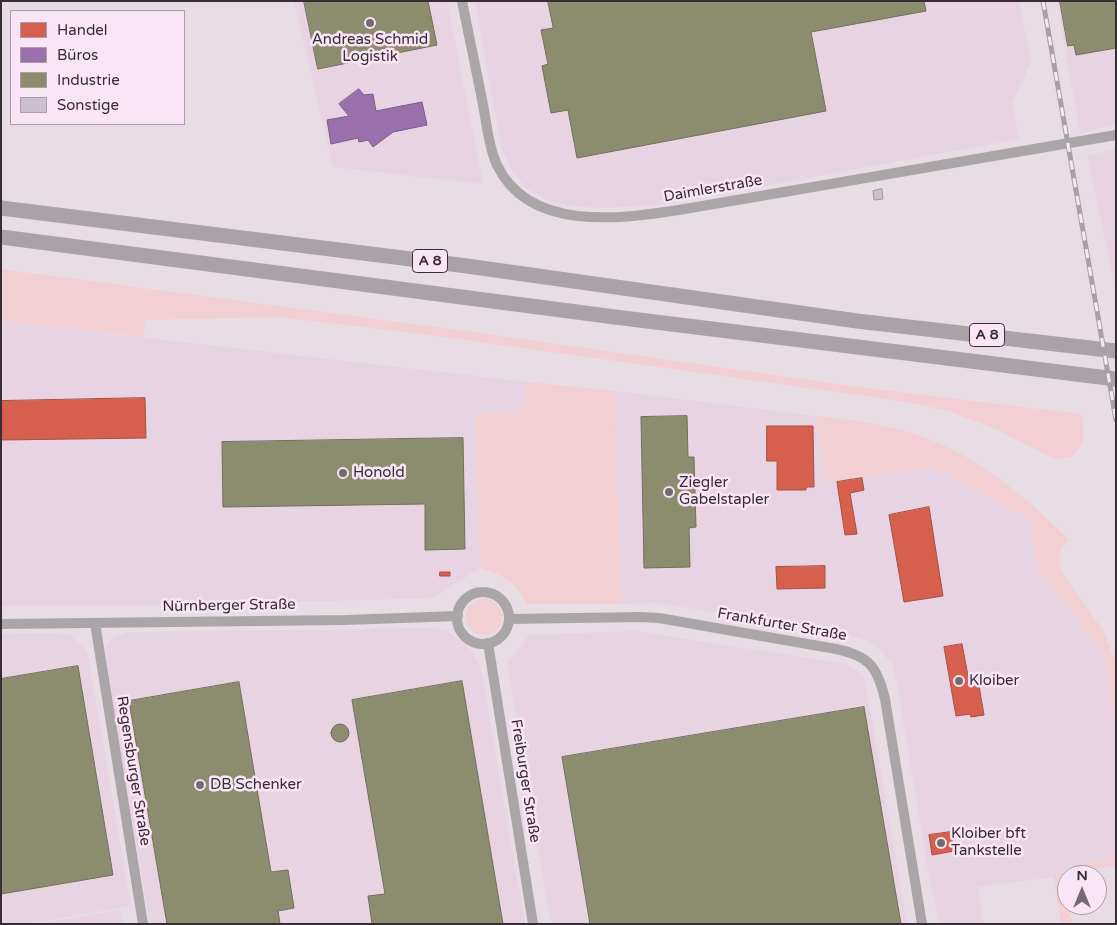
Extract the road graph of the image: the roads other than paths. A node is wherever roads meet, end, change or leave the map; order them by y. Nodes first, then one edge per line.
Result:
1 (462, 1) edge
2 (1116, 135) edge
3 (1, 208) edge
4 (1, 237) edge
5 (1116, 350) edge
6 (1116, 379) edge
7 (458, 616) junction
8 (510, 619) junction
9 (95, 623) junction
10 (1, 624) edge
11 (488, 643) junction
12 (143, 924) edge
13 (533, 924) edge
14 (922, 924) edge

1 - 2 street, Daimlerstraße
3 - 5 highway, A 8
4 - 6 highway, A 8
7 - 8 street
7 - 9 street, Nürnberger Straße
7 - 11 street
8 - 11 street
8 - 14 street, Frankfurter Straße
9 - 10 street, Nürnberger Straße
9 - 12 street, Regensburger Straße
11 - 13 street, Freiburger Straße

